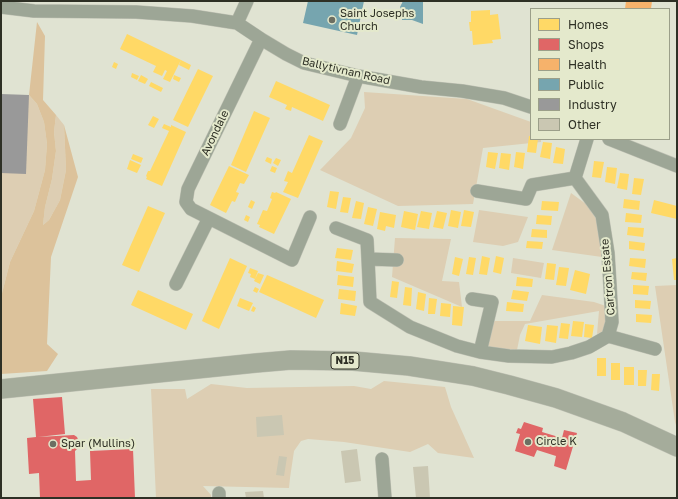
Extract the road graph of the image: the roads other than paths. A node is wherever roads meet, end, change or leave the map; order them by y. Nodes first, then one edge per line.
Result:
1 (247, 1) edge
2 (35, 6) edge
3 (1, 7) edge
4 (237, 23) junction
5 (260, 39) junction
6 (358, 76) junction
7 (530, 107) edge
8 (340, 124) dead end
9 (587, 140) edge
10 (612, 140) edge
11 (677, 166) edge
12 (575, 178) junction
13 (477, 191) dead end
14 (310, 217) dead end
15 (209, 218) junction
16 (336, 228) dead end
17 (368, 259) junction
18 (396, 260) dead end
19 (176, 284) dead end
20 (472, 299) dead end
21 (608, 336) junction
22 (655, 349) dead end
23 (480, 352) junction
24 (1, 389) edge
25 (677, 447) edge
26 (382, 459) dead end
27 (385, 498) edge

1 - 4 street
2 - 3 street, Ballytivnan Road
2 - 4 street, Ballytivnan Road
4 - 5 street, Ballytivnan Road
5 - 6 street, Ballytivnan Road
5 - 15 street, Avondale
6 - 7 street, Ballytivnan Road
6 - 8 street
9 - 12 street
10 - 11 street
12 - 13 street
12 - 21 street, Cartron Estate
14 - 15 street, Avondale
15 - 19 street
16 - 17 street
17 - 18 street
17 - 23 street
20 - 23 street
21 - 22 street
21 - 23 street
24 - 25 highway, N15
26 - 27 street

